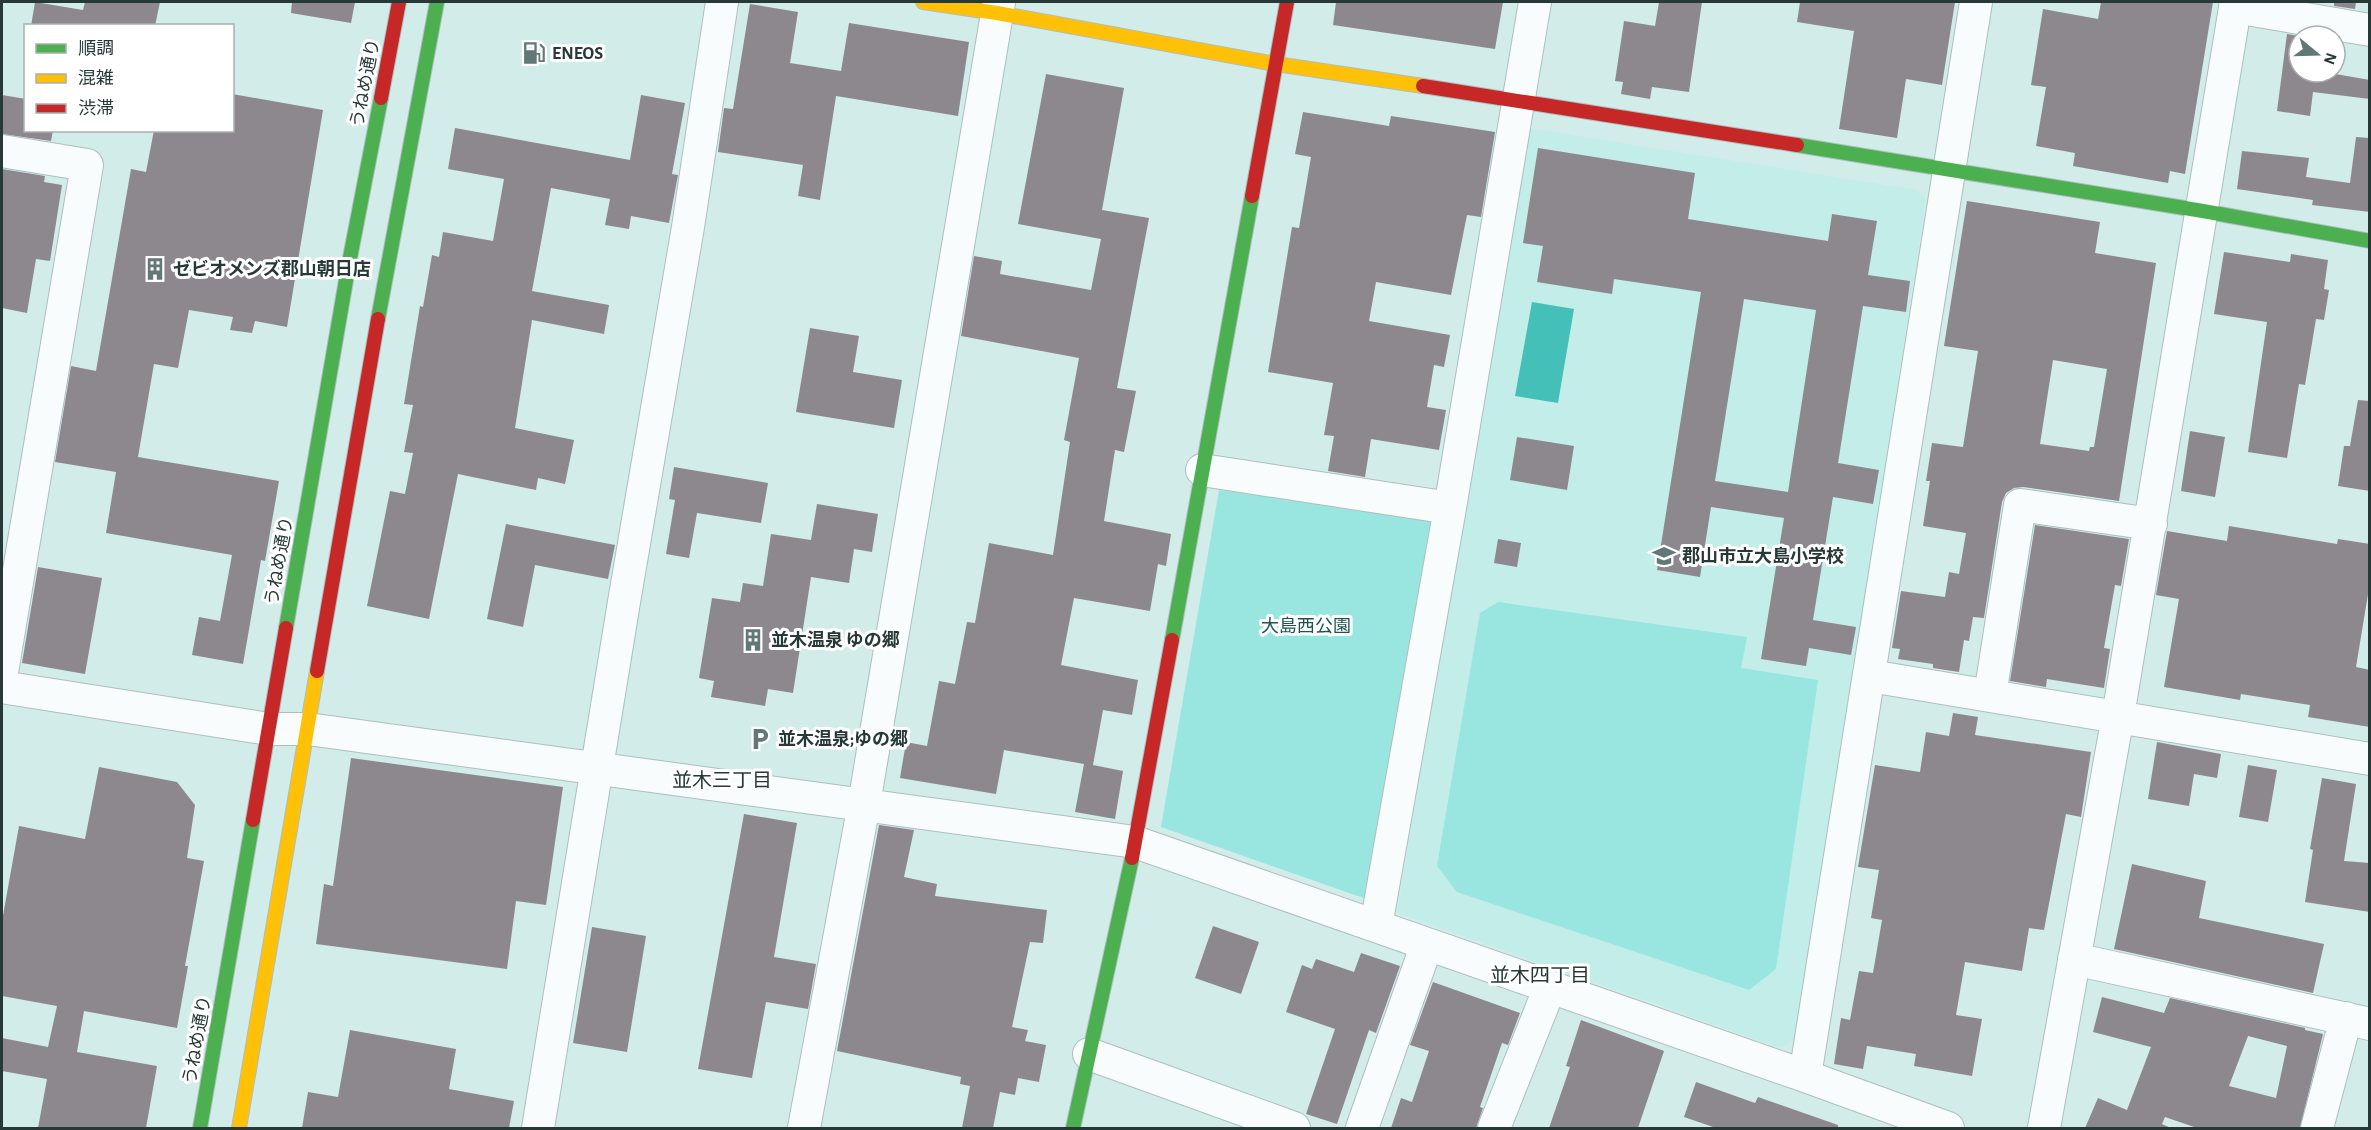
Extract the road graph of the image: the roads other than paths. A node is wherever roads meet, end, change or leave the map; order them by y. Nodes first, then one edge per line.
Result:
1 (399, 2) edge
2 (437, 2) edge
3 (722, 2) edge
4 (923, 2) edge
5 (1287, 2) edge
6 (1535, 2) edge
7 (1976, 2) edge
8 (2235, 4) edge
9 (998, 7) edge
10 (2370, 30) edge
11 (1276, 64) junction
12 (1518, 100) junction
13 (2, 151) edge
14 (1949, 170) junction
15 (2203, 211) junction
16 (2370, 240) edge
17 (1202, 470) junction
18 (1450, 508) junction
19 (2151, 524) junction
20 (2, 672) edge
21 (1870, 676) junction
22 (2, 687) edge
23 (1990, 695) junction
24 (2118, 716) junction
25 (269, 729) junction
26 (308, 729) junction
27 (2370, 759) edge
28 (597, 769) junction
29 (864, 804) junction
30 (1135, 842) junction
31 (1376, 926) junction
32 (1427, 944) junction
33 (2074, 959) junction
34 (1550, 987) junction
35 (2358, 1021) edge
36 (1089, 1054) junction
37 (1805, 1076) junction
38 (200, 1128) edge
39 (239, 1128) edge
40 (538, 1128) edge
41 (804, 1128) edge
42 (1072, 1128) edge
43 (1294, 1128) edge
44 (1362, 1128) edge
45 (1494, 1128) edge
46 (1948, 1128) edge
47 (2044, 1128) edge
48 (2317, 1128) edge

1 - 25 street, うねめ通り
2 - 26 street
3 - 28 street
4 - 9 street
5 - 11 street
6 - 12 street
7 - 14 street
8 - 10 street
8 - 15 street
9 - 11 street
9 - 29 street
11 - 12 street
11 - 17 street
12 - 14 street
12 - 18 street
13 - 20 street
14 - 15 street
14 - 21 street
15 - 16 street
15 - 19 street
17 - 18 street
17 - 30 street
18 - 31 street
19 - 23 street
19 - 24 street
21 - 23 street
21 - 37 street
22 - 25 street
23 - 24 street
24 - 27 street
24 - 33 street
25 - 26 street
25 - 38 street, うねめ通り
26 - 28 street
26 - 39 street
28 - 29 street
28 - 40 street
29 - 30 street
29 - 41 street
30 - 31 street
30 - 36 street
31 - 32 street
32 - 34 street
32 - 44 street
33 - 35 street
33 - 47 street
34 - 37 street
34 - 45 street
35 - 48 street
36 - 42 street
36 - 43 street
37 - 46 street

